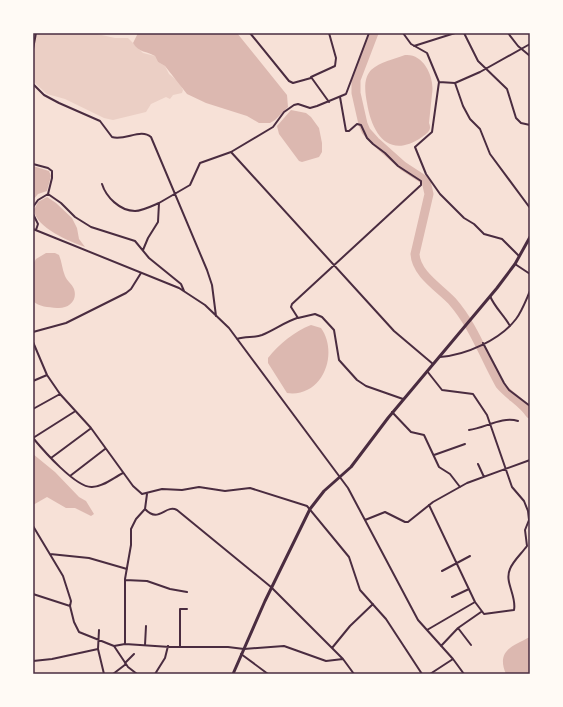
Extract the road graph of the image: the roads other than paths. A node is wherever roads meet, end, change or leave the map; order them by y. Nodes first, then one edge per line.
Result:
1 (36, 33) edge
2 (250, 33) edge
3 (329, 33) edge
4 (369, 33) edge
5 (403, 33) edge
6 (454, 33) edge
7 (464, 33) edge
8 (508, 33) edge
9 (34, 38) edge
10 (530, 44) edge
11 (414, 46) junction
12 (33, 49) edge
13 (522, 49) junction
14 (530, 56) edge
15 (485, 69) junction
16 (311, 78) junction
17 (439, 82) junction
18 (455, 83) junction
19 (33, 84) edge
20 (340, 97) junction
21 (329, 102) junction
22 (530, 125) edge
23 (231, 152) junction
24 (33, 164) edge
25 (102, 184) dead end
26 (48, 194) junction
27 (175, 195) junction
28 (159, 203) junction
29 (33, 206) edge
30 (530, 208) edge
31 (33, 214) edge
32 (34, 230) edge
33 (530, 237) edge
34 (143, 250) junction
35 (519, 256) junction
36 (515, 264) junction
37 (334, 266) junction
38 (142, 273) junction
39 (530, 274) edge
40 (184, 292) junction
41 (530, 292) edge
42 (490, 296) junction
43 (216, 317) junction
44 (297, 318) junction
45 (510, 326) junction
46 (33, 332) edge
47 (237, 339) junction
48 (33, 342) edge
49 (481, 344) junction
50 (38, 355) junction
51 (33, 356) edge
52 (439, 357) junction
53 (433, 364) junction
54 (427, 371) junction
55 (47, 375) junction
56 (33, 381) edge
57 (60, 394) junction
58 (403, 399) junction
59 (530, 406) edge
60 (33, 409) edge
61 (74, 412) junction
62 (392, 412) junction
63 (518, 421) dead end
64 (490, 424) junction
65 (91, 428) junction
66 (469, 430) dead end
67 (33, 438) edge
68 (465, 444) dead end
69 (105, 449) junction
70 (434, 456) junction
71 (51, 458) junction
72 (530, 460) edge
73 (478, 464) dead end
74 (505, 471) junction
75 (123, 473) junction
76 (70, 476) junction
77 (340, 477) junction
78 (484, 477) junction
79 (460, 487) junction
80 (147, 494) junction
81 (429, 505) junction
82 (310, 509) junction
83 (145, 510) junction
84 (365, 520) junction
85 (33, 526) edge
86 (50, 554) junction
87 (470, 556) dead end
88 (457, 563) junction
89 (126, 570) junction
90 (442, 571) dead end
91 (124, 580) junction
92 (271, 588) junction
93 (469, 589) junction
94 (187, 592) dead end
95 (33, 594) edge
96 (452, 597) dead end
97 (475, 602) junction
98 (374, 604) junction
99 (70, 606) junction
100 (187, 609) dead end
101 (481, 612) junction
102 (146, 626) dead end
103 (458, 628) junction
104 (99, 630) dead end
105 (426, 631) junction
106 (99, 640) junction
107 (125, 644) junction
108 (145, 645) junction
109 (472, 645) dead end
110 (114, 646) junction
111 (168, 646) junction
112 (441, 646) junction
113 (180, 647) junction
114 (332, 648) junction
115 (98, 649) junction
116 (244, 649) junction
117 (134, 654) dead end
118 (241, 654) junction
119 (343, 659) junction
120 (453, 659) junction
121 (33, 661) edge
122 (125, 664) junction
123 (104, 674) edge
124 (113, 674) edge
125 (137, 674) edge
126 (155, 674) edge
127 (233, 674) edge
128 (268, 674) edge
129 (354, 674) edge
130 (422, 674) edge
131 (430, 674) edge
132 (464, 674) edge

1 - 9 street
2 - 16 street
3 - 16 street
4 - 20 street
5 - 11 street
6 - 11 street
7 - 15 street
8 - 13 street
9 - 12 street
10 - 13 street
11 - 17 street
13 - 14 street
13 - 15 street
15 - 18 street
15 - 22 street
16 - 21 street
17 - 18 street
17 - 35 street
18 - 30 street
19 - 27 street
20 - 21 street
20 - 37 street
21 - 23 street
23 - 27 street
23 - 37 street
24 - 26 street
25 - 28 street
26 - 29 street
26 - 34 street
27 - 28 street
27 - 43 street
28 - 34 street
31 - 32 street
32 - 38 street
33 - 35 street
34 - 40 street
35 - 36 street
36 - 39 street
36 - 42 street
37 - 44 street
37 - 53 street
38 - 40 street
38 - 46 street
40 - 43 street
41 - 45 street
42 - 45 street
42 - 52 street
43 - 47 street
44 - 47 street
44 - 58 street
45 - 49 street
47 - 77 street
48 - 50 street
49 - 52 street
49 - 59 street
50 - 51 street
50 - 55 street
52 - 53 street
53 - 54 street
54 - 58 street
54 - 64 street
55 - 56 street
55 - 57 street
57 - 60 street
57 - 61 street
58 - 62 street
61 - 65 street
61 - 67 street
62 - 70 street
62 - 77 street
63 - 64 street
64 - 66 street
64 - 74 street
65 - 69 street
65 - 71 street
67 - 71 street
68 - 70 street
69 - 75 street
69 - 76 street
70 - 79 street
71 - 76 street
72 - 74 street
73 - 78 street
74 - 78 street
74 - 101 street
75 - 76 street
75 - 80 street
77 - 82 street
77 - 84 street
78 - 79 street
79 - 81 street
80 - 82 street
80 - 83 street
81 - 84 street
81 - 88 street
82 - 92 street
82 - 98 street
83 - 89 street
83 - 92 street
84 - 105 street
85 - 86 street
86 - 89 street
86 - 99 street
87 - 88 street
88 - 90 street
88 - 93 street
89 - 91 street
91 - 94 street
91 - 107 street
92 - 114 street
92 - 116 street
93 - 96 street
93 - 97 street
95 - 99 street
97 - 101 street
97 - 105 street
98 - 114 street
98 - 130 street
99 - 106 street
100 - 113 street
101 - 103 street
102 - 108 street
103 - 109 street
103 - 112 street
104 - 106 street
105 - 112 street
106 - 110 street
106 - 115 street
107 - 108 street
107 - 110 street
108 - 111 street
110 - 122 street
111 - 113 street
111 - 126 street
112 - 120 street
113 - 116 street
114 - 119 street
115 - 121 street
115 - 123 street
116 - 118 street
116 - 119 street
117 - 122 street
118 - 127 street
118 - 128 street
119 - 129 street
120 - 131 street
120 - 132 street
122 - 124 street
122 - 125 street

